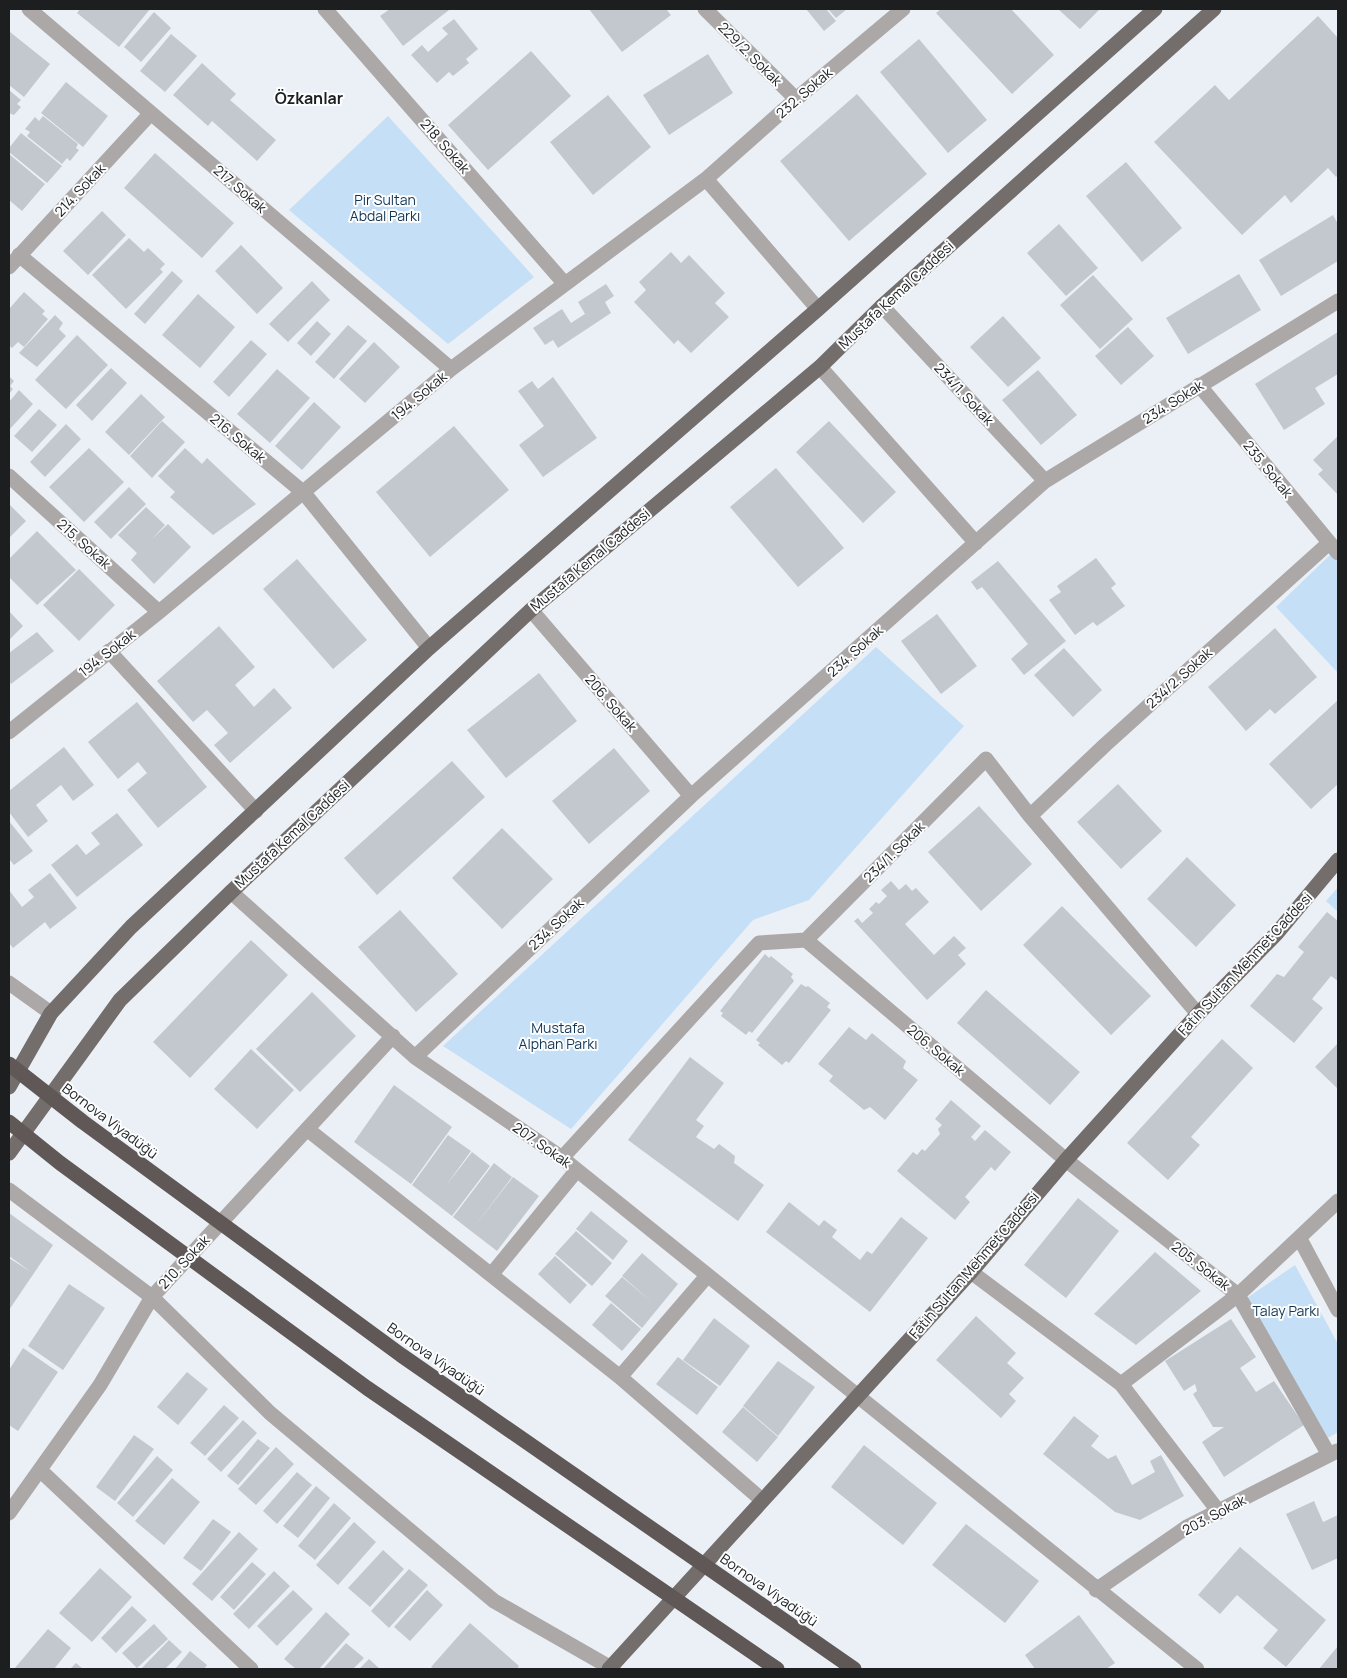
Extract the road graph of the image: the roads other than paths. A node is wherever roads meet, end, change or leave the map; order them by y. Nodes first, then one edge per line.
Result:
1 (29, 9) edge
2 (325, 9) edge
3 (705, 9) edge
4 (903, 9) edge
5 (1155, 9) edge
6 (1214, 9) edge
7 (796, 99) junction
8 (151, 113) junction
9 (706, 179) junction
10 (20, 255) junction
11 (9, 267) edge
12 (564, 284) junction
13 (1338, 301) edge
14 (882, 306) junction
15 (818, 309) junction
16 (820, 367) junction
17 (451, 369) junction
18 (1200, 385) junction
19 (9, 476) edge
20 (1045, 481) junction
21 (304, 493) junction
22 (976, 542) junction
23 (1333, 548) edge
24 (531, 610) junction
25 (159, 612) junction
26 (429, 648) junction
27 (109, 651) junction
28 (10, 727) edge
29 (691, 796) junction
30 (256, 811) junction
31 (1030, 816) junction
32 (1338, 860) edge
33 (231, 892) junction
34 (806, 940) junction
35 (9, 983) edge
36 (51, 1013) junction
37 (1198, 1014) junction
38 (393, 1036) junction
39 (416, 1058) junction
40 (9, 1064) edge
41 (9, 1087) edge
42 (9, 1122) edge
43 (307, 1129) junction
44 (9, 1132) edge
45 (9, 1152) edge
46 (562, 1158) junction
47 (1066, 1160) junction
48 (60, 1163) junction
49 (577, 1170) junction
50 (9, 1190) edge
51 (1338, 1201) edge
52 (1300, 1239) junction
53 (971, 1272) junction
54 (491, 1275) junction
55 (708, 1276) junction
56 (1238, 1295) junction
57 (152, 1297) junction
58 (1338, 1310) edge
59 (620, 1377) junction
60 (1121, 1384) junction
61 (856, 1396) junction
62 (1334, 1452) edge
63 (41, 1471) junction
64 (762, 1500) junction
65 (1219, 1512) junction
66 (9, 1514) edge
67 (1096, 1590) junction
68 (251, 1669) edge
69 (611, 1669) edge
70 (777, 1669) edge
71 (854, 1669) edge
72 (1197, 1669) edge

1 - 8 street, 217. Sokak
2 - 12 street, 218. Sokak
3 - 7 street, 229/2. Sokak
4 - 7 street, 232. Sokak
5 - 15 main road
6 - 14 main road, Mustafa Kemal Caddesi
7 - 9 street, 232. Sokak
8 - 10 street, 214. Sokak
8 - 17 street, 217. Sokak
9 - 12 street, 194. Sokak
9 - 15 street
10 - 11 street, 214. Sokak
10 - 21 street, 216. Sokak
12 - 17 street, 194. Sokak
13 - 18 street, 234. Sokak
14 - 16 main road, Mustafa Kemal Caddesi
14 - 20 street, 234/1. Sokak
15 - 26 main road
16 - 22 street
16 - 24 main road, Mustafa Kemal Caddesi
17 - 21 street, 194. Sokak
18 - 20 street, 234. Sokak
18 - 23 street, 235. Sokak
19 - 25 street, 215. Sokak
20 - 22 street, 234. Sokak
21 - 25 street, 194. Sokak
21 - 26 street, 216. Sokak
22 - 29 street, 234. Sokak
23 - 31 street, 234/2. Sokak
24 - 29 street, 206. Sokak
24 - 33 main road, Mustafa Kemal Caddesi
25 - 27 street, 194. Sokak
26 - 30 main road
27 - 28 street, 194. Sokak
27 - 30 street
29 - 39 street, 234. Sokak
30 - 36 main road
31 - 34 street, 234/1. Sokak
31 - 37 street, 234/1. Sokak
32 - 37 main road, Fatih Sultan Mehmet Caddesi
33 - 38 street, 207. Sokak
33 - 45 main road, Mustafa Kemal Caddesi
34 - 46 street
34 - 47 street, 206. Sokak
35 - 36 street
36 - 41 main road
37 - 47 main road, Fatih Sultan Mehmet Caddesi
38 - 39 street, 207. Sokak
38 - 43 street, 210. Sokak
39 - 46 street, 207. Sokak
40 - 71 highway, Bornova Viyadüğü, bridge
42 - 48 highway, bridge
43 - 54 street
43 - 57 street, 210. Sokak
44 - 48 highway, bridge
46 - 49 street, 207. Sokak
47 - 53 main road, Fatih Sultan Mehmet Caddesi
47 - 56 street, 205. Sokak
48 - 70 highway, bridge
49 - 54 street
49 - 55 street, 207. Sokak
50 - 57 street
51 - 52 street
52 - 56 street
52 - 58 street
53 - 60 street
53 - 61 main road, Fatih Sultan Mehmet Caddesi
54 - 59 street
55 - 59 street
55 - 61 street, 207. Sokak
56 - 60 street
56 - 62 street, 205. Sokak
57 - 63 street, 210. Sokak
57 - 69 street
59 - 64 street
60 - 65 street
61 - 64 main road, Fatih Sultan Mehmet Caddesi
61 - 67 street, 207. Sokak
62 - 65 street, 203. Sokak
63 - 66 street, 210. Sokak
63 - 68 street
64 - 69 main road, Fatih Sultan Mehmet Caddesi
65 - 67 street, 203. Sokak
67 - 72 street, 207. Sokak

